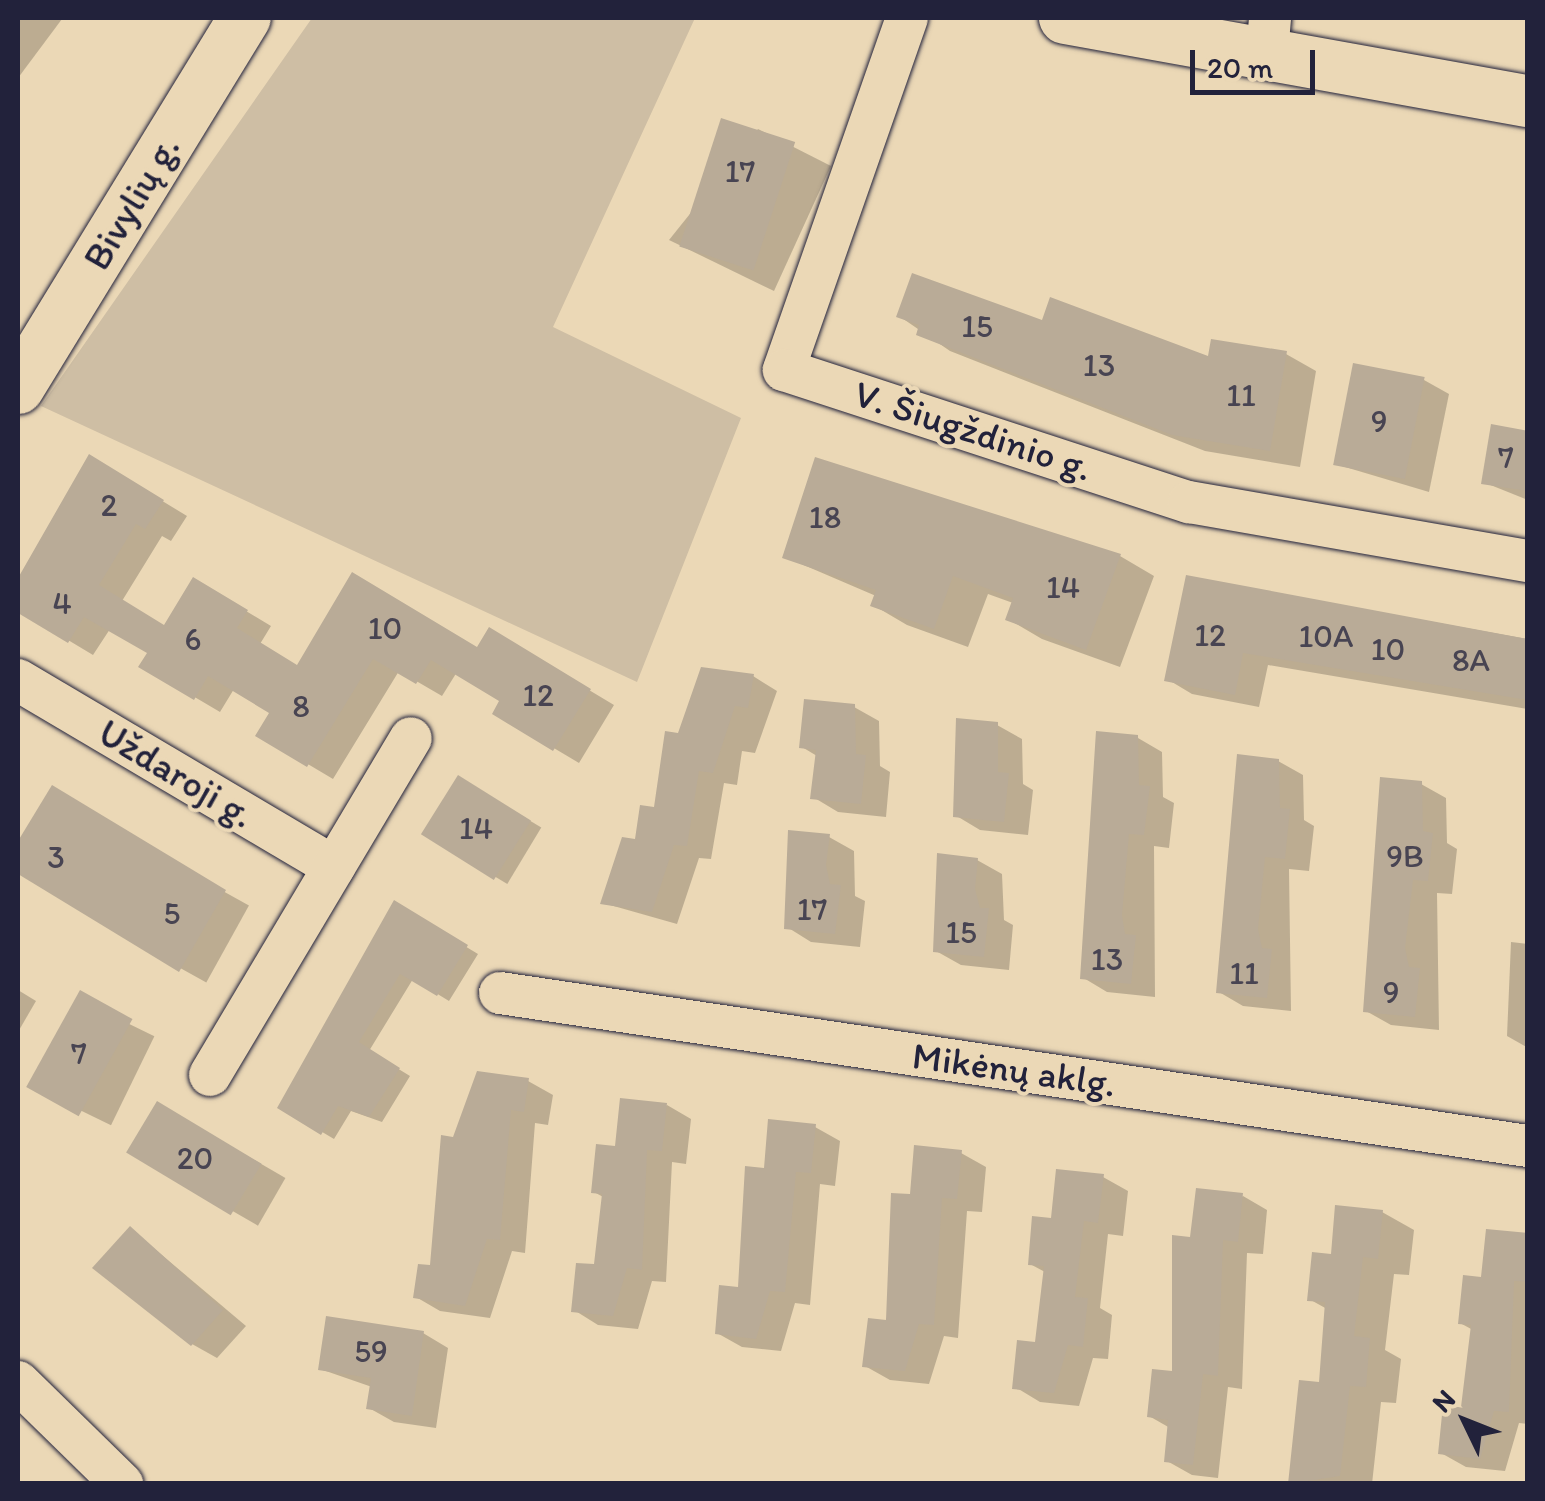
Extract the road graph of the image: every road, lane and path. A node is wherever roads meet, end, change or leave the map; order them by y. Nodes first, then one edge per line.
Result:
1 (245, 18) edge
2 (907, 18) edge
3 (1065, 18) edge
4 (1268, 36) edge
5 (1528, 102) edge
6 (18, 388) edge
7 (1528, 561) edge
8 (18, 680) edge
9 (410, 738) dead end
10 (334, 868) junction
11 (500, 993) dead end
12 (210, 1075) dead end
13 (1528, 1146) edge
14 (18, 1382) edge
15 (122, 1484) edge

1 - 6 street, Bivylių g.
2 - 7 street, V. Šiugždinio g.
3 - 4 street
4 - 5 street
8 - 10 street, Uždaroji g.
9 - 10 street
10 - 12 street
11 - 13 street, Mikėnų aklg.
14 - 15 street

